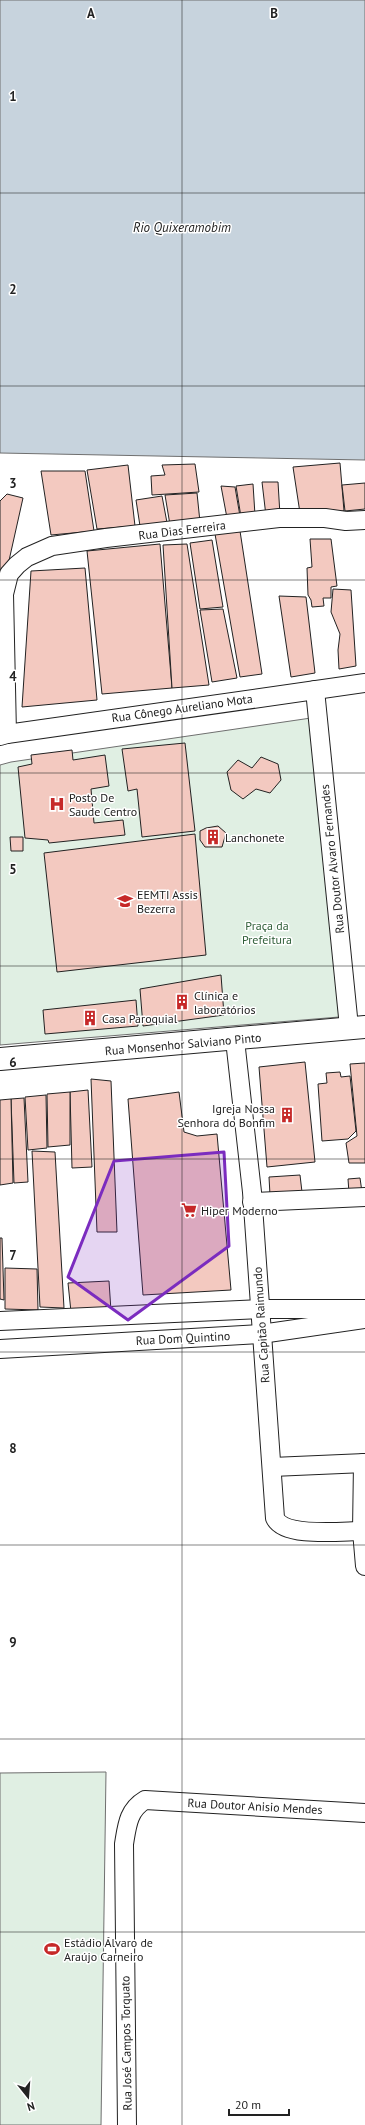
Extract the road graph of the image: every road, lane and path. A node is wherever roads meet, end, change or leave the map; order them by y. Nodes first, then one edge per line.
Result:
1 (365, 520) edge
2 (2, 593) edge
3 (365, 683) edge
4 (315, 690) junction
5 (2, 734) edge
6 (357, 1027) edge
7 (235, 1040) junction
8 (0, 1059) edge
9 (365, 1197) edge
10 (252, 1202) junction
11 (259, 1309) junction
12 (365, 1309) edge
13 (365, 1319) edge
14 (0, 1321) edge
15 (261, 1334) junction
16 (0, 1349) edge
17 (364, 1463) edge
18 (272, 1467) junction
19 (362, 1531) junction
20 (365, 1566) edge
21 (145, 1800) joint
22 (365, 1813) edge
23 (127, 2125) edge

1 - 2 street, Rua Dias Ferreira
2 - 5 street
3 - 4 street, Rua Cônego Aureliano Mota
4 - 5 street, Rua Cônego Aureliano Mota
4 - 6 street, Rua Doutor Alvaro Fernandes
6 - 7 street, Rua Monsenhor Salviano Pinto
7 - 8 street, Rua Monsenhor Salviano Pinto
7 - 10 street, Rua Capitão Raimundo
9 - 10 street
10 - 11 street, Rua Capitão Raimundo
11 - 12 street, Rua Dom Quintino
11 - 14 street, Rua Dom Quintino
11 - 15 street, Rua Capitão Raimundo
13 - 15 street, Rua Dom Quintino
15 - 16 street, Rua Dom Quintino
15 - 18 street, Rua Capitão Raimundo
17 - 18 street
17 - 19 street
18 - 19 street, Rua Capitão Raimundo
19 - 20 street
21 - 22 street, Rua Doutor Anisio Mendes
21 - 23 street, Rua José Campos Torquato

